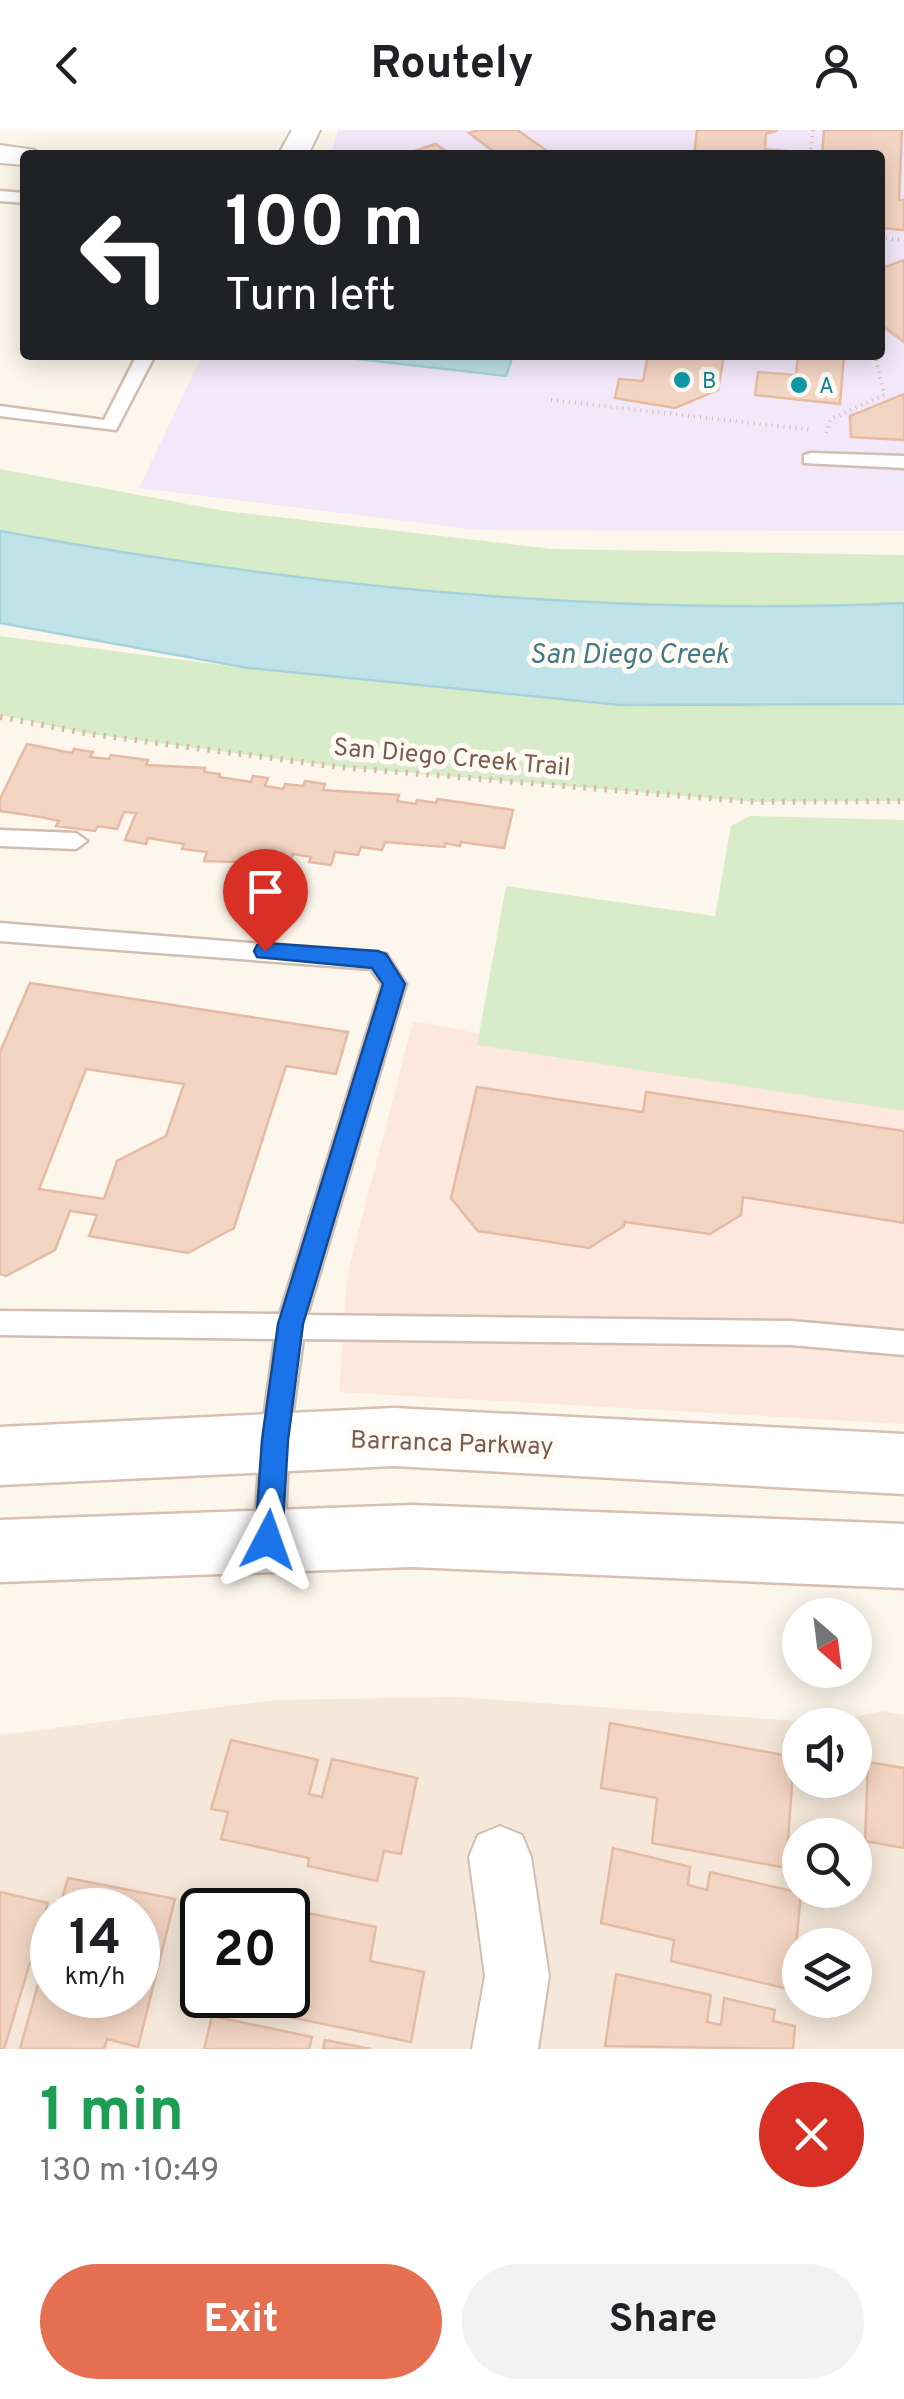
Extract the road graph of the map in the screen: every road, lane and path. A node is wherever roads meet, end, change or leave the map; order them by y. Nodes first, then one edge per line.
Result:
1 (143, 360) edge
2 (876, 360) edge
3 (551, 400) dead end
4 (0, 411) edge
5 (826, 431) junction
6 (830, 443) dead end
7 (811, 458) dead end
8 (904, 462) edge
9 (0, 717) edge
10 (904, 800) edge
11 (0, 838) edge
12 (76, 841) dead end
13 (0, 932) edge
14 (0, 1323) edge
15 (291, 1324) junction
16 (904, 1343) edge
17 (275, 1440) junction
18 (0, 1456) edge
19 (904, 1464) edge
20 (268, 1540) junction
21 (0, 1551) edge
22 (904, 1556) edge
23 (500, 1857) dead end
24 (506, 2049) edge

1 - 4 lane
2 - 5 path
3 - 5 path
5 - 6 path
7 - 8 lane
9 - 10 path, San Diego Creek Trail
11 - 12 lane
13 - 15 lane
14 - 15 lane
15 - 16 lane
15 - 17 lane
17 - 18 main road, Barranca Parkway
17 - 19 main road, Barranca Parkway
17 - 20 lane
20 - 21 main road
20 - 22 main road
23 - 24 street

